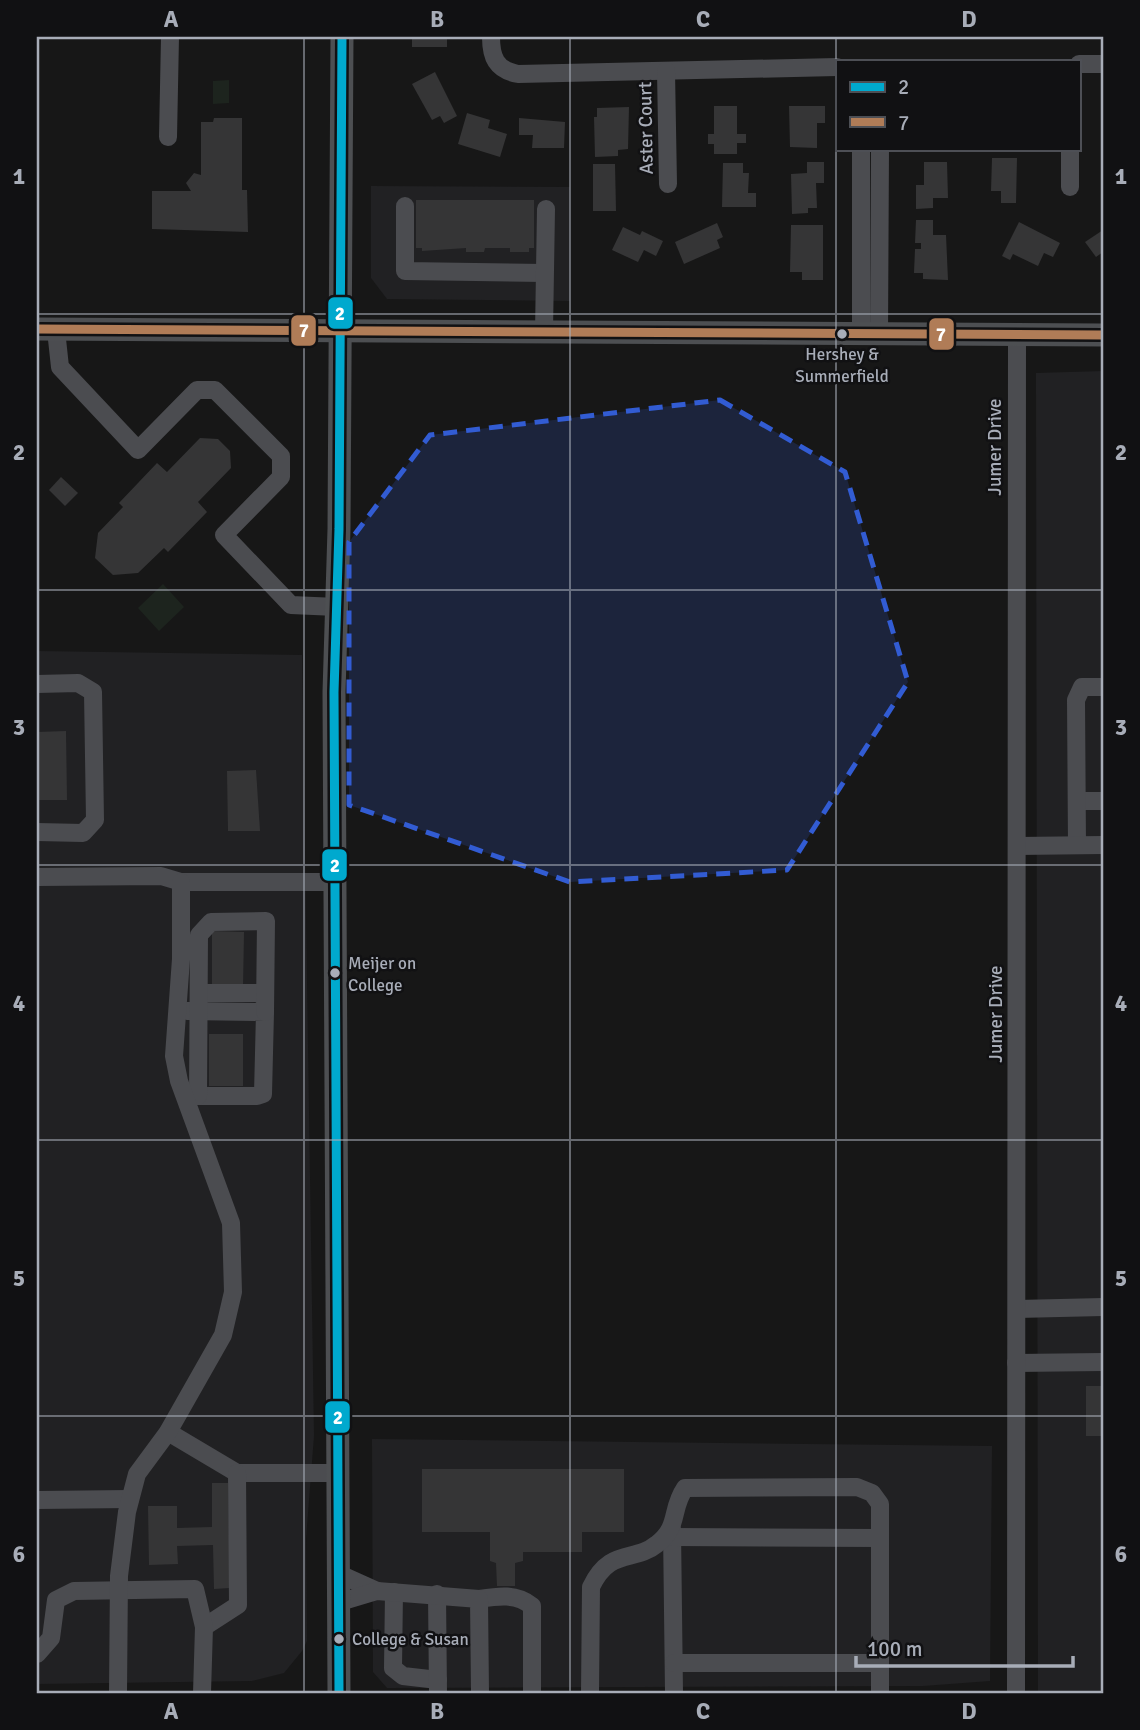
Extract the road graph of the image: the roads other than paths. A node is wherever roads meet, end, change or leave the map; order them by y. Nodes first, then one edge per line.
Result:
1 (170, 37) edge
2 (342, 37) edge
3 (491, 37) edge
4 (1080, 64) edge
5 (1103, 64) edge
6 (836, 67) edge
7 (666, 71) junction
8 (169, 136) dead end
9 (861, 150) edge
10 (880, 150) edge
11 (1070, 150) edge
12 (668, 184) dead end
13 (1070, 187) dead end
14 (405, 206) dead end
15 (546, 209) dead end
16 (880, 219) junction
17 (861, 220) junction
18 (544, 273) junction
19 (46, 330) edge
20 (340, 332) junction
21 (544, 332) junction
22 (870, 335) junction
23 (1017, 335) junction
24 (1103, 335) edge
25 (337, 607) junction
26 (37, 684) edge
27 (1103, 687) edge
28 (1077, 801) junction
29 (1103, 801) edge
30 (37, 832) edge
31 (1077, 845) junction
32 (1103, 845) edge
33 (1017, 846) junction
34 (37, 877) edge
35 (181, 882) junction
36 (334, 882) junction
37 (265, 993) junction
38 (199, 1002) junction
39 (177, 1010) junction
40 (265, 1012) junction
41 (191, 1097) junction
42 (1103, 1307) edge
43 (1017, 1309) junction
44 (1103, 1362) edge
45 (1016, 1363) junction
46 (168, 1432) junction
47 (237, 1473) junction
48 (337, 1474) junction
49 (130, 1499) junction
50 (37, 1500) edge
51 (672, 1533) junction
52 (880, 1538) junction
53 (337, 1573) junction
54 (119, 1591) junction
55 (386, 1592) junction
56 (437, 1594) junction
57 (479, 1599) junction
58 (337, 1603) junction
59 (204, 1627) junction
60 (37, 1654) edge
61 (674, 1663) junction
62 (880, 1663) junction
63 (438, 1687) edge
64 (118, 1693) edge
65 (202, 1693) edge
66 (339, 1693) edge
67 (480, 1693) edge
68 (532, 1693) edge
69 (590, 1693) edge
70 (674, 1693) edge
71 (880, 1693) edge
72 (1016, 1693) edge

1 - 8 street
2 - 20 main road
3 - 7 street
4 - 5 street
6 - 7 street
7 - 12 street, Aster Court
9 - 17 street
10 - 16 street
11 - 13 street
14 - 18 street
15 - 18 street
16 - 17 street
16 - 22 street
17 - 22 street
18 - 21 street
19 - 20 main road
19 - 25 street
20 - 21 main road
20 - 25 main road
21 - 22 main road
22 - 23 main road
23 - 24 main road
23 - 33 street, Jumer Drive
25 - 36 main road
26 - 30 street
27 - 28 street
28 - 29 street
28 - 31 street
31 - 32 street
31 - 33 street
33 - 43 street, Jumer Drive
34 - 35 street
35 - 36 street
35 - 39 street
36 - 48 main road
37 - 38 street
37 - 38 street
37 - 40 street
38 - 39 street
38 - 40 street
38 - 41 street
39 - 41 street
40 - 41 street
41 - 46 street
42 - 43 street
43 - 45 street, Jumer Drive
44 - 45 street
45 - 72 street, Jumer Drive
46 - 47 street
46 - 49 street
47 - 48 street
47 - 59 street
48 - 53 main road
49 - 50 street
49 - 54 street
51 - 52 street
51 - 52 street
51 - 61 street
51 - 69 street
52 - 62 street
53 - 55 street
53 - 58 main road
54 - 59 street
54 - 60 street
54 - 64 street
55 - 56 street
55 - 58 street
55 - 63 street
56 - 57 street
56 - 63 street
57 - 67 street
57 - 68 street
58 - 66 main road
59 - 65 street
61 - 62 street
61 - 70 street
62 - 71 street

